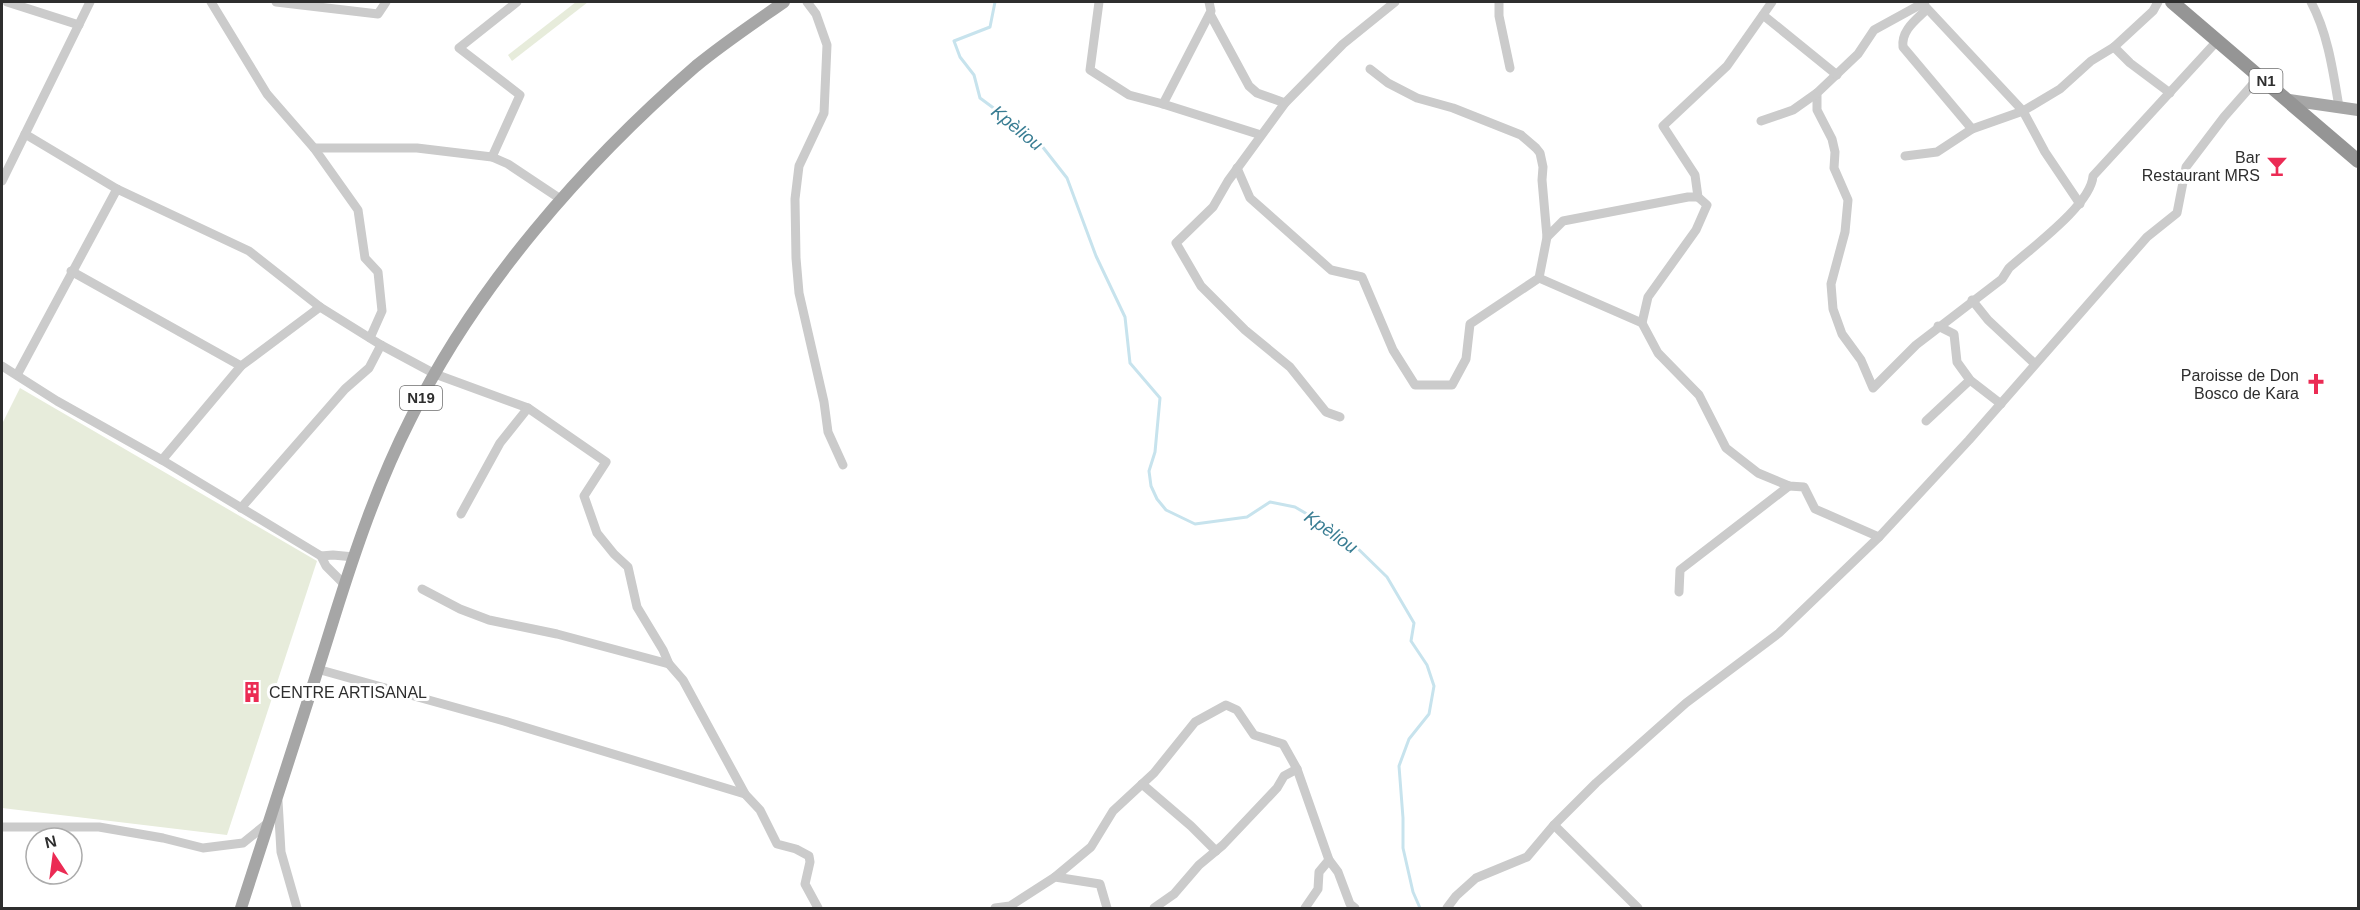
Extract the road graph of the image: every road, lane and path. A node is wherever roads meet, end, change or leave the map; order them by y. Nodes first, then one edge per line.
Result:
1 (8, 2) edge
2 (90, 2) edge
3 (211, 2) edge
4 (276, 2) edge
5 (386, 2) edge
6 (517, 2) edge
7 (784, 2) edge
8 (807, 2) edge
9 (1099, 2) edge
10 (1209, 2) edge
11 (1395, 2) edge
12 (1499, 2) edge
13 (1772, 2) edge
14 (2158, 2) edge
15 (2172, 2) edge
16 (2311, 2) edge
17 (1925, 5) edge
18 (1210, 14) junction
19 (1763, 15) junction
20 (79, 25) junction
21 (2218, 40) junction
22 (2114, 47) junction
23 (1510, 68) dead end
24 (1370, 69) dead end
25 (1837, 75) junction
26 (2260, 76) junction
27 (1817, 93) junction
28 (2170, 93) junction
29 (2289, 100) junction
30 (1286, 103) junction
31 (1163, 104) junction
32 (2339, 107) junction
33 (2358, 110) edge
34 (2023, 111) junction
35 (1761, 121) dead end
36 (1972, 129) junction
37 (25, 134) junction
38 (1261, 135) junction
39 (314, 148) junction
40 (1905, 156) dead end
41 (492, 157) junction
42 (2358, 160) edge
43 (1237, 168) junction
44 (2, 181) edge
45 (117, 189) junction
46 (1698, 197) junction
47 (561, 200) junction
48 (2080, 204) junction
49 (1547, 237) junction
50 (71, 271) junction
51 (1539, 278) junction
52 (1972, 300) junction
53 (320, 307) junction
54 (1642, 323) junction
55 (1938, 326) junction
56 (370, 338) junction
57 (381, 345) junction
58 (2035, 364) junction
59 (2, 366) edge
60 (241, 366) junction
61 (435, 374) junction
62 (17, 375) junction
63 (1970, 380) junction
64 (2001, 404) junction
65 (528, 408) junction
66 (1340, 417) dead end
67 (1926, 421) dead end
68 (162, 460) junction
69 (843, 465) dead end
70 (1789, 486) junction
71 (241, 508) junction
72 (461, 514) dead end
73 (1879, 537) junction
74 (321, 556) junction
75 (354, 557) junction
76 (344, 584) junction
77 (422, 589) dead end
78 (1679, 592) dead end
79 (669, 664) junction
80 (317, 669) junction
81 (1297, 769) junction
82 (1142, 784) junction
83 (745, 794) junction
84 (278, 796) junction
85 (269, 822) junction
86 (1554, 825) junction
87 (2, 827) edge
88 (1216, 851) junction
89 (1329, 860) junction
90 (1055, 877) junction
91 (1009, 907) edge
92 (241, 909) edge
93 (297, 909) edge
94 (818, 909) edge
95 (995, 909) edge
96 (1107, 909) edge
97 (1154, 909) edge
98 (1305, 909) edge
99 (1355, 909) edge
100 (1448, 909) edge
101 (1638, 909) edge

1 - 20 street
2 - 20 street
3 - 39 street
4 - 5 street
6 - 41 street
7 - 47 main road, N19
8 - 69 street
9 - 31 street
10 - 18 street
11 - 30 street
12 - 23 street
13 - 19 street
14 - 22 street
15 - 21 highway, N1
16 - 32 street
17 - 25 street
17 - 34 street
17 - 36 street
18 - 30 street
18 - 31 street
19 - 25 street
19 - 46 street
20 - 37 street
21 - 26 highway, N1
21 - 28 street
22 - 28 street
22 - 34 street
24 - 49 street
25 - 27 street
26 - 29 highway, N1
26 - 58 street
27 - 35 street
27 - 55 street
28 - 48 street
29 - 32 main road
29 - 42 highway, N1
30 - 38 street
31 - 38 street
32 - 33 main road
34 - 36 street
34 - 48 street
36 - 40 street
37 - 44 street
37 - 45 street
38 - 43 street
39 - 41 street
39 - 56 street
41 - 47 street
43 - 51 street
43 - 66 street
45 - 50 street
45 - 53 street
46 - 49 street
46 - 54 street
47 - 61 main road, N19
48 - 52 street
49 - 51 street
50 - 60 street
50 - 62 street
51 - 54 street
52 - 55 street
52 - 58 street
53 - 56 street
53 - 60 street
54 - 70 street
55 - 63 street
56 - 57 street
57 - 61 street
57 - 71 street
58 - 64 street
59 - 62 street
60 - 68 street
61 - 65 street
61 - 75 main road, N19
62 - 68 street
63 - 64 street
63 - 67 street
64 - 73 street
65 - 72 street
65 - 79 street
68 - 71 street
70 - 73 street
70 - 78 street
71 - 74 street
73 - 86 street
74 - 75 street
74 - 76 street
75 - 76 main road, N19
76 - 80 main road, N19
77 - 79 street
79 - 83 street
80 - 83 street
80 - 84 main road, N19
81 - 82 street
81 - 88 street
81 - 89 street
82 - 88 street
82 - 90 street
83 - 94 street
84 - 85 main road, N19
84 - 93 street
85 - 87 street
85 - 92 main road, N19
86 - 100 street
86 - 101 street
88 - 97 street
89 - 98 street
89 - 99 street
90 - 91 street
90 - 96 street
91 - 95 street

